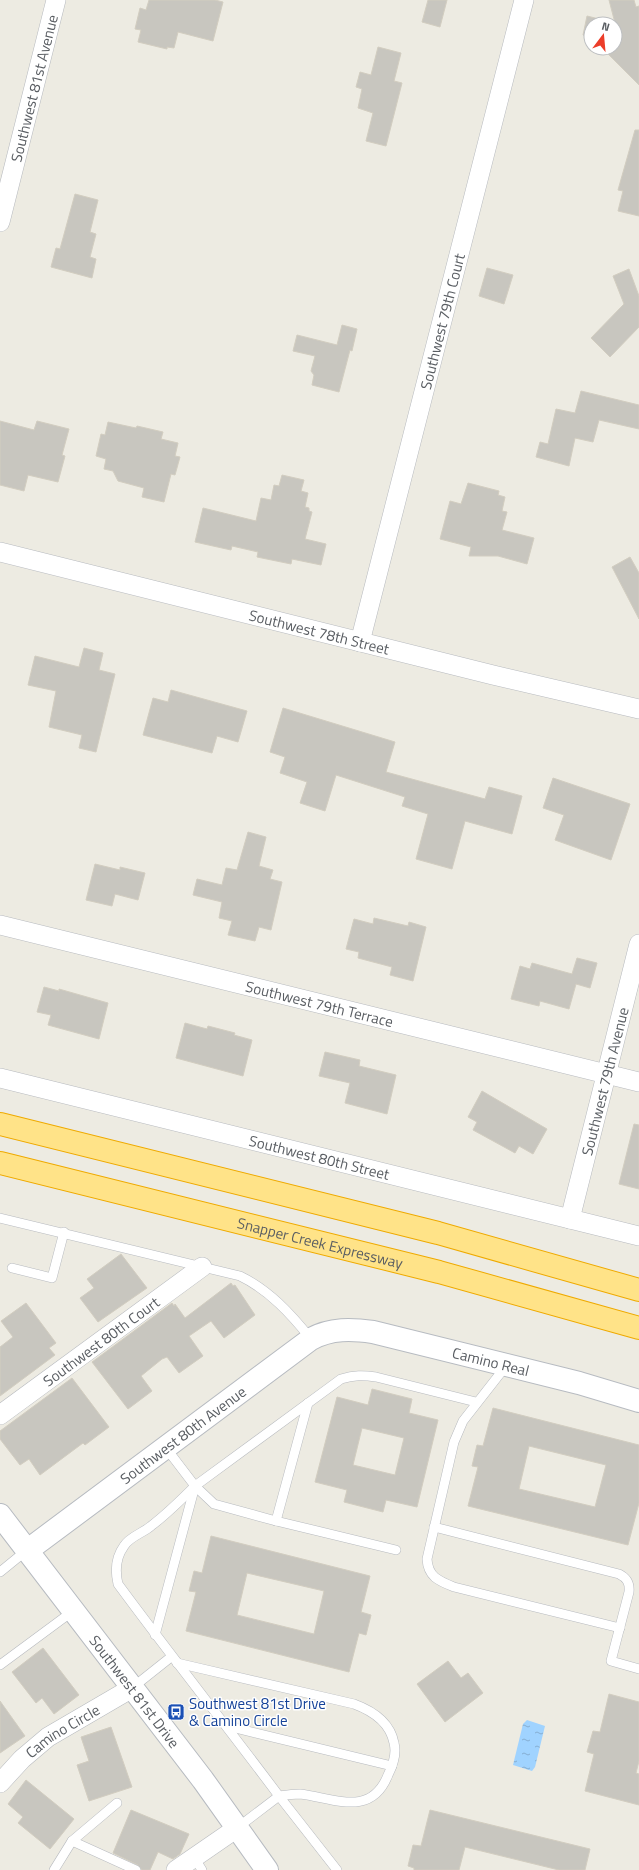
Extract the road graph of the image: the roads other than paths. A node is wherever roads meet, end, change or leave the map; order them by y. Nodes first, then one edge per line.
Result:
1 (56, 0) edge
2 (524, 0) edge
3 (0, 222) edge
4 (0, 552) edge
5 (360, 642) junction
6 (639, 709) edge
7 (0, 925) edge
8 (639, 944) edge
9 (607, 1074) junction
10 (0, 1078) edge
11 (639, 1082) edge
12 (0, 1124) edge
13 (0, 1163) edge
14 (0, 1218) edge
15 (570, 1219) junction
16 (64, 1232) junction
17 (639, 1236) edge
18 (202, 1267) junction
19 (12, 1268) dead end
20 (639, 1290) edge
21 (639, 1328) edge
22 (342, 1330) joint
23 (311, 1338) junction
24 (507, 1364) junction
25 (639, 1401) edge
26 (476, 1402) junction
27 (308, 1403) junction
28 (0, 1415) edge
29 (166, 1448) junction
30 (195, 1486) junction
31 (0, 1515) edge
32 (276, 1521) junction
33 (434, 1527) junction
34 (28, 1550) junction
35 (396, 1550) dead end
36 (0, 1572) edge
37 (74, 1610) junction
38 (620, 1628) junction
39 (155, 1635) junction
40 (174, 1660) junction
41 (0, 1665) edge
42 (639, 1669) edge
43 (132, 1688) junction
44 (227, 1726) junction
45 (392, 1766) junction
46 (0, 1782) edge
47 (279, 1796) junction
48 (117, 1803) dead end
49 (237, 1828) junction
50 (72, 1841) junction
51 (198, 1863) edge
52 (54, 1870) edge
53 (136, 1870) edge
54 (176, 1870) edge
55 (268, 1870) edge
56 (337, 1870) edge

1 - 3 street, Southwest 81st Avenue
2 - 5 street, Southwest 79th Court
4 - 5 street, Southwest 78th Street
5 - 6 street, Southwest 78th Street
7 - 9 street, Southwest 79th Terrace
8 - 9 street, Southwest 79th Avenue
9 - 11 street, Southwest 79th Terrace
9 - 15 street, Southwest 79th Avenue
10 - 15 street, Southwest 80th Street
12 - 20 highway
13 - 21 highway, Snapper Creek Expressway
14 - 16 lane
15 - 17 street, Southwest 80th Street
16 - 18 lane
16 - 19 lane
18 - 23 lane
18 - 28 street, Southwest 80th Court
22 - 23 street, Southwest 80th Avenue
22 - 24 street, Camino Real
23 - 29 street, Southwest 80th Avenue
24 - 25 street, Camino Real
24 - 26 lane
26 - 27 lane
26 - 33 lane
27 - 30 lane
27 - 32 lane
29 - 30 lane
29 - 34 street, Southwest 80th Avenue
30 - 32 lane
30 - 39 lane
30 - 39 lane
31 - 34 street, Southwest 81st Drive
32 - 35 lane
33 - 38 lane
33 - 38 lane
34 - 36 lane
34 - 37 street, Southwest 81st Drive
37 - 41 lane
37 - 43 street, Southwest 81st Drive
38 - 42 lane
39 - 40 lane
40 - 43 lane
40 - 44 lane
40 - 45 lane
43 - 46 street, Camino Circle
43 - 49 street, Southwest 81st Drive
44 - 45 lane
44 - 47 lane
45 - 47 lane
47 - 49 lane
47 - 56 lane
48 - 50 lane
49 - 51 street
49 - 55 street, Southwest 81st Drive
50 - 52 lane
50 - 53 lane
51 - 54 street

